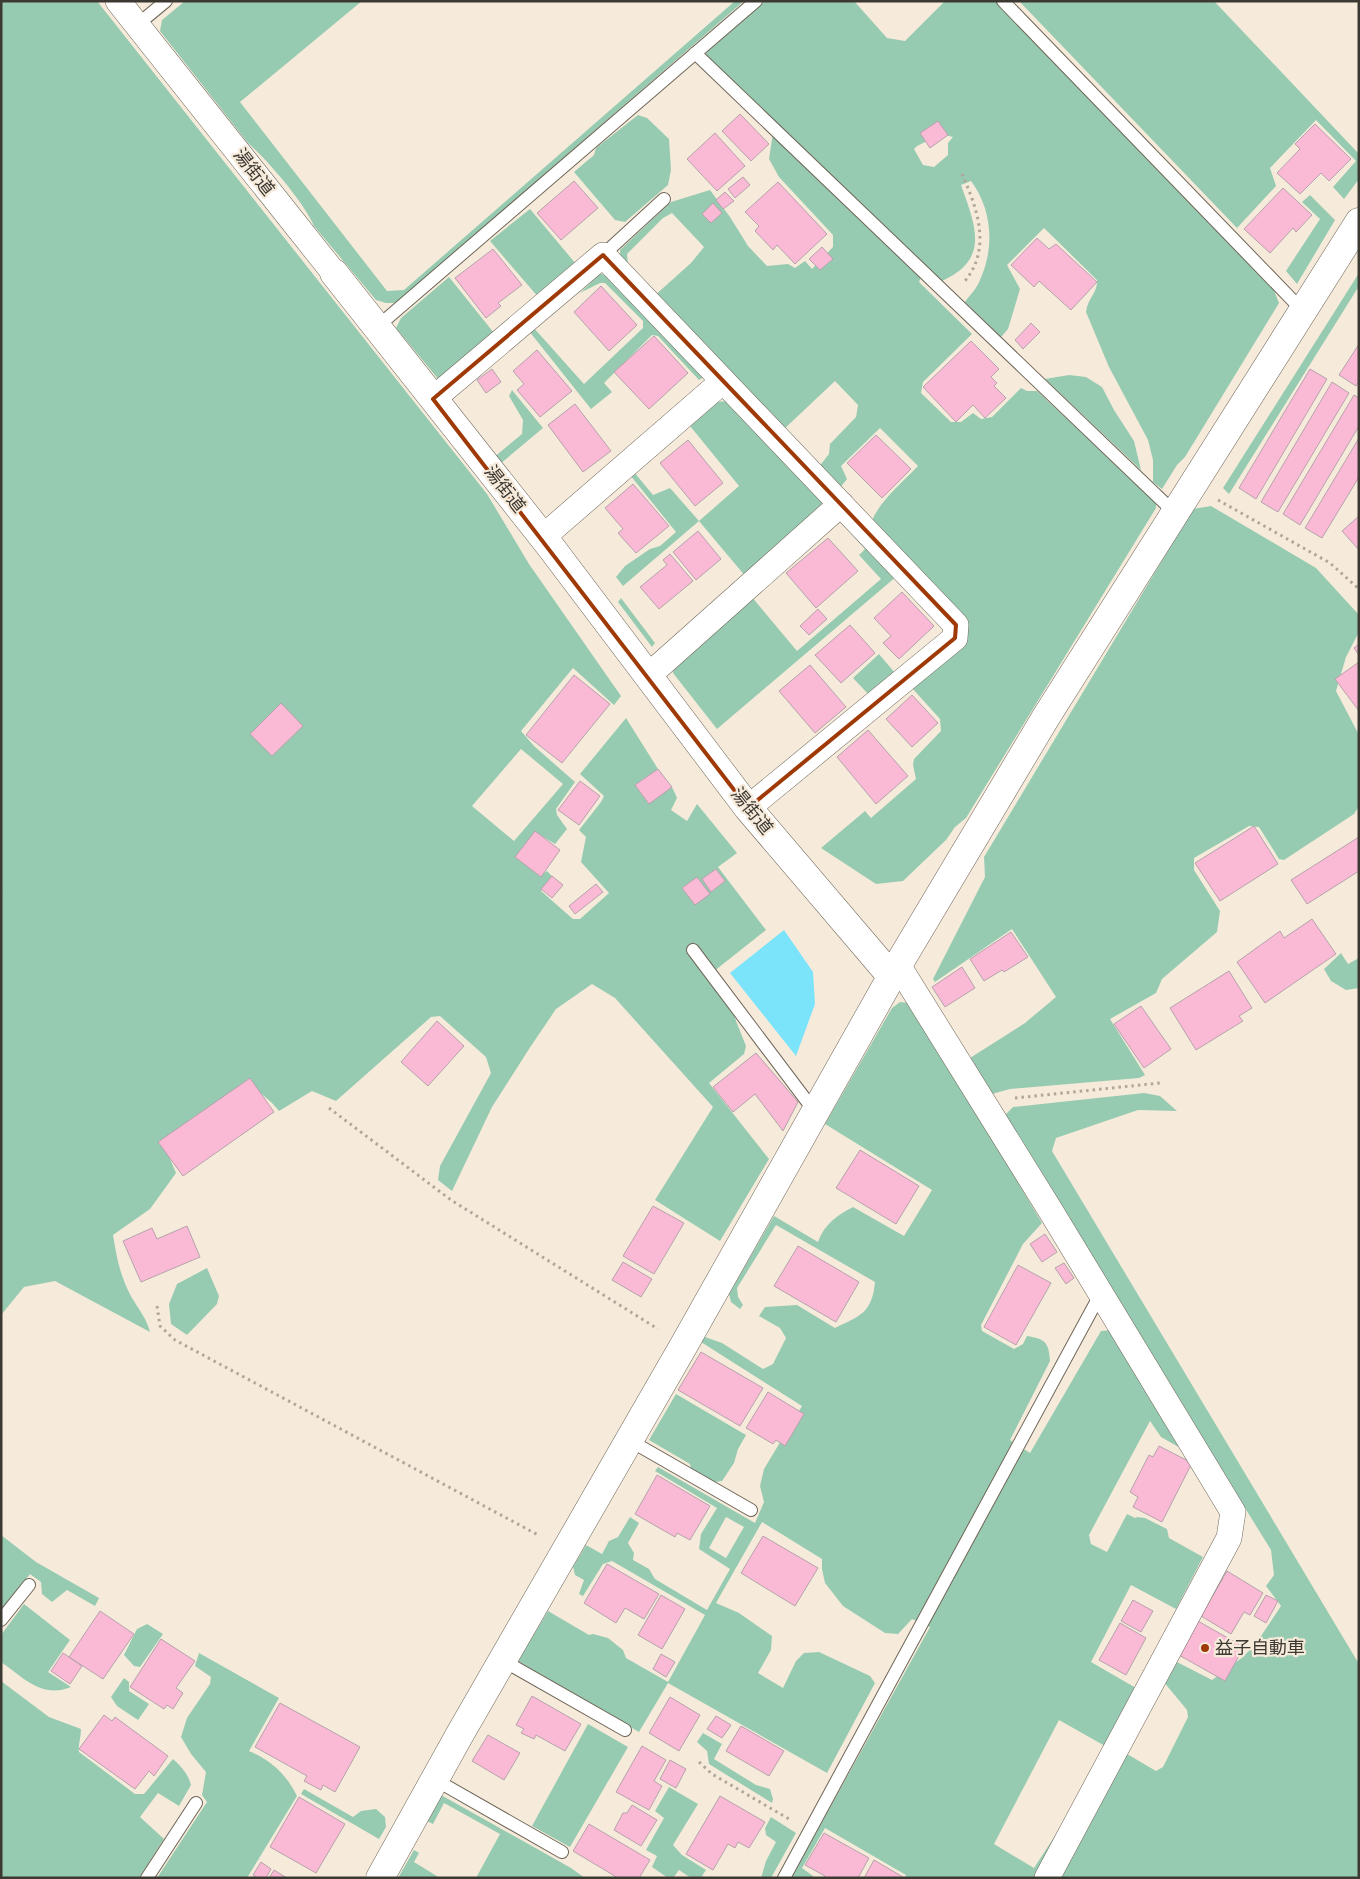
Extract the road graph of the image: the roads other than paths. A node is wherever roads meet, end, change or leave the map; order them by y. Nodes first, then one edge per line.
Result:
1 (118, 1) edge
2 (166, 1) edge
3 (756, 1) edge
4 (1003, 1) edge
5 (138, 25) junction
6 (695, 54) junction
7 (664, 199) dead end
8 (1359, 222) edge
9 (602, 255) junction
10 (334, 272) joint
11 (1302, 310) junction
12 (377, 327) junction
13 (723, 381) junction
14 (433, 398) junction
15 (841, 504) junction
16 (1174, 512) junction
17 (543, 537) junction
18 (648, 676) junction
19 (748, 808) junction
20 (693, 950) dead end
21 (895, 971) junction
22 (815, 1112) junction
23 (1101, 1293) junction
24 (629, 1440) junction
25 (751, 1510) dead end
26 (29, 1585) dead end
27 (1, 1620) edge
28 (502, 1660) junction
29 (625, 1730) dead end
30 (434, 1779) junction
31 (196, 1803) dead end
32 (562, 1852) dead end
33 (147, 1878) edge
34 (380, 1878) edge
35 (784, 1878) edge
36 (1047, 1878) edge

1 - 5 street, 湯街道
2 - 5 lane
3 - 6 lane
4 - 11 lane
5 - 10 street, 湯街道
6 - 12 lane
6 - 16 lane
7 - 9 lane
8 - 11 street
9 - 13 street
9 - 14 street
10 - 12 street, 湯街道
11 - 16 street
12 - 14 street, 湯街道
13 - 15 street
13 - 17 street
14 - 17 street, 湯街道
15 - 18 street
15 - 19 street
16 - 21 street
17 - 18 street, 湯街道
18 - 19 street, 湯街道
19 - 21 street, 湯街道
20 - 22 lane
21 - 22 street
21 - 23 street
22 - 24 street
23 - 35 lane
23 - 36 street
24 - 25 lane
24 - 28 street
26 - 27 lane
28 - 29 lane
28 - 30 street
30 - 32 lane
30 - 34 street
31 - 33 lane

